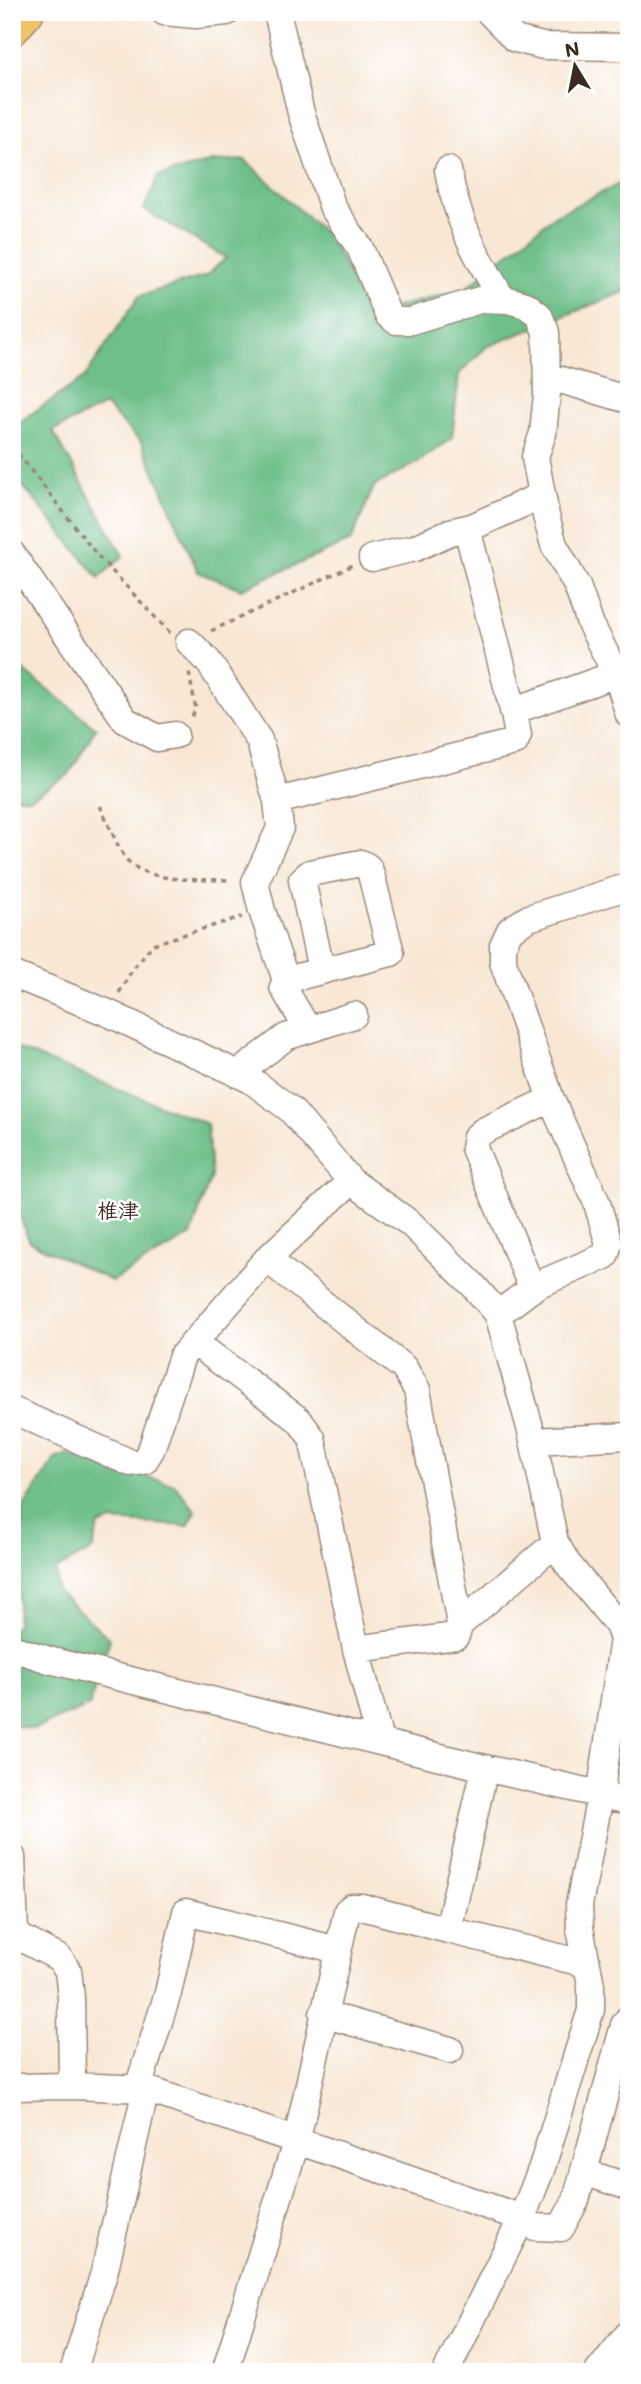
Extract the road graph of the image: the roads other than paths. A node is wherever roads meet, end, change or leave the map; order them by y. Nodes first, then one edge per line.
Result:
1 (164, 12) edge
2 (227, 12) edge
3 (277, 12) edge
4 (489, 12) edge
5 (629, 47) edge
6 (448, 170) dead end
7 (503, 300) junction
8 (547, 376) junction
9 (629, 400) edge
10 (542, 495) junction
11 (467, 528) junction
12 (12, 554) edge
13 (372, 558) road end
14 (187, 643) road end
15 (616, 674) junction
16 (513, 711) junction
17 (629, 715) edge
18 (175, 736) road end
19 (276, 801) junction
20 (629, 886) edge
21 (321, 970) dead end
22 (12, 974) edge
23 (286, 980) junction
24 (354, 1015) dead end
25 (307, 1028) junction
26 (237, 1074) junction
27 (551, 1099) junction
28 (351, 1181) junction
29 (267, 1259) junction
30 (532, 1288) junction
31 (498, 1314) junction
32 (194, 1342) junction
33 (12, 1410) edge
34 (629, 1436) edge
35 (534, 1441) junction
36 (558, 1547) junction
37 (460, 1624) junction
38 (624, 1624) edge
39 (12, 1648) edge
40 (356, 1649) junction
41 (380, 1741) junction
42 (485, 1768) junction
43 (600, 1796) junction
44 (629, 1801) edge
45 (12, 1857) edge
46 (448, 1930) junction
47 (16, 1937) edge
48 (338, 1950) junction
49 (587, 1964) junction
50 (323, 2014) junction
51 (629, 2018) edge
52 (624, 2047) edge
53 (450, 2050) dead end
54 (72, 2086) junction
55 (12, 2087) edge
56 (142, 2089) junction
57 (297, 2139) junction
58 (584, 2172) junction
59 (629, 2187) edge
60 (522, 2218) junction
61 (629, 2333) edge
62 (73, 2372) edge
63 (225, 2372) edge
64 (446, 2372) edge
65 (598, 2372) edge

1 - 2 street
3 - 7 street
4 - 5 street
6 - 7 street
7 - 8 street
8 - 9 street
8 - 10 street
10 - 11 street
10 - 15 street
11 - 13 street
11 - 16 street
12 - 18 street
14 - 19 street
15 - 16 street
15 - 17 street
16 - 19 street
19 - 23 street
20 - 27 street
21 - 23 street
22 - 26 street
23 - 25 street
24 - 25 street
25 - 26 street
26 - 28 street
27 - 30 street
27 - 30 street
28 - 29 street
28 - 31 street
29 - 32 street
29 - 37 street
30 - 31 street
31 - 35 street
32 - 33 street
32 - 40 street
34 - 35 street
35 - 36 street
36 - 37 street
36 - 38 street
37 - 40 street
38 - 43 street
39 - 41 street
40 - 41 street
41 - 42 street
42 - 43 street
42 - 46 street
43 - 44 street
43 - 49 street
45 - 47 street
46 - 48 street
46 - 49 street
47 - 54 street
48 - 50 street
48 - 56 street
49 - 60 street
50 - 53 street
50 - 57 street
51 - 52 street
52 - 58 street
54 - 55 street
54 - 56 street
56 - 57 street
56 - 62 street
57 - 60 street
57 - 63 street
58 - 59 street
58 - 60 street
60 - 64 street
61 - 65 street

